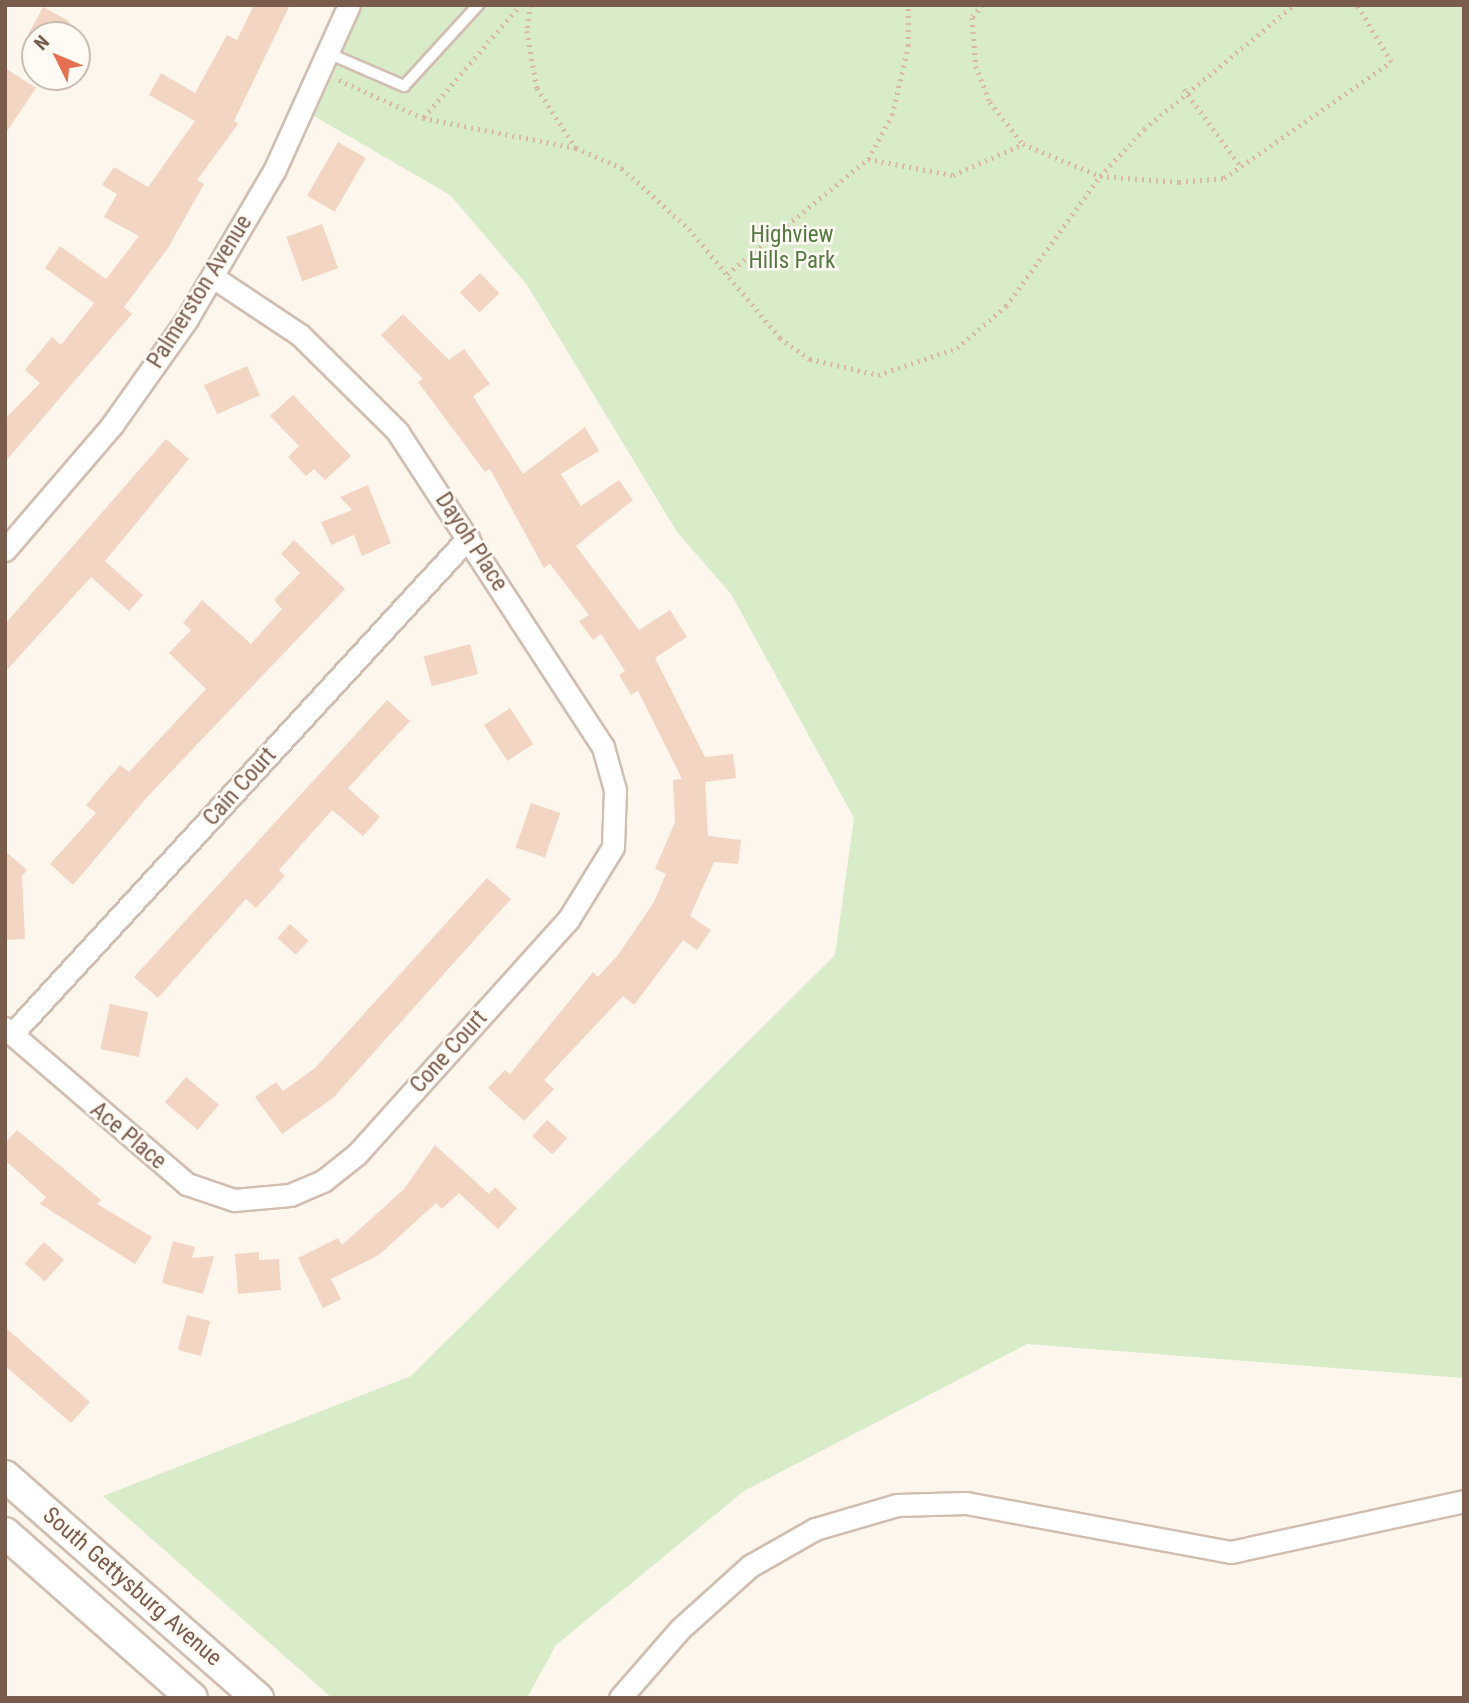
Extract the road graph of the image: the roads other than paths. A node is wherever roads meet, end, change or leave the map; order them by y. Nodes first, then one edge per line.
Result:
1 (349, 5) edge
2 (478, 5) edge
3 (330, 54) junction
4 (213, 277) junction
5 (468, 538) junction
6 (5, 550) edge
7 (601, 874) joint
8 (9, 1031) edge
9 (273, 1199) joint
10 (5, 1476) edge
11 (1464, 1501) edge
12 (5, 1533) edge
13 (192, 1698) edge
14 (258, 1698) edge
15 (620, 1698) edge

1 - 3 street, Palmerston Avenue
2 - 3 lane
3 - 4 street, Palmerston Avenue
4 - 5 street, Dayoh Place
4 - 6 street, Palmerston Avenue
5 - 7 street, Dayoh Place
5 - 8 street, Cain Court
7 - 9 street, Cone Court
8 - 9 street, Ace Place
10 - 14 main road, South Gettysburg Avenue
11 - 15 street
12 - 13 main road, South Gettysburg Avenue

